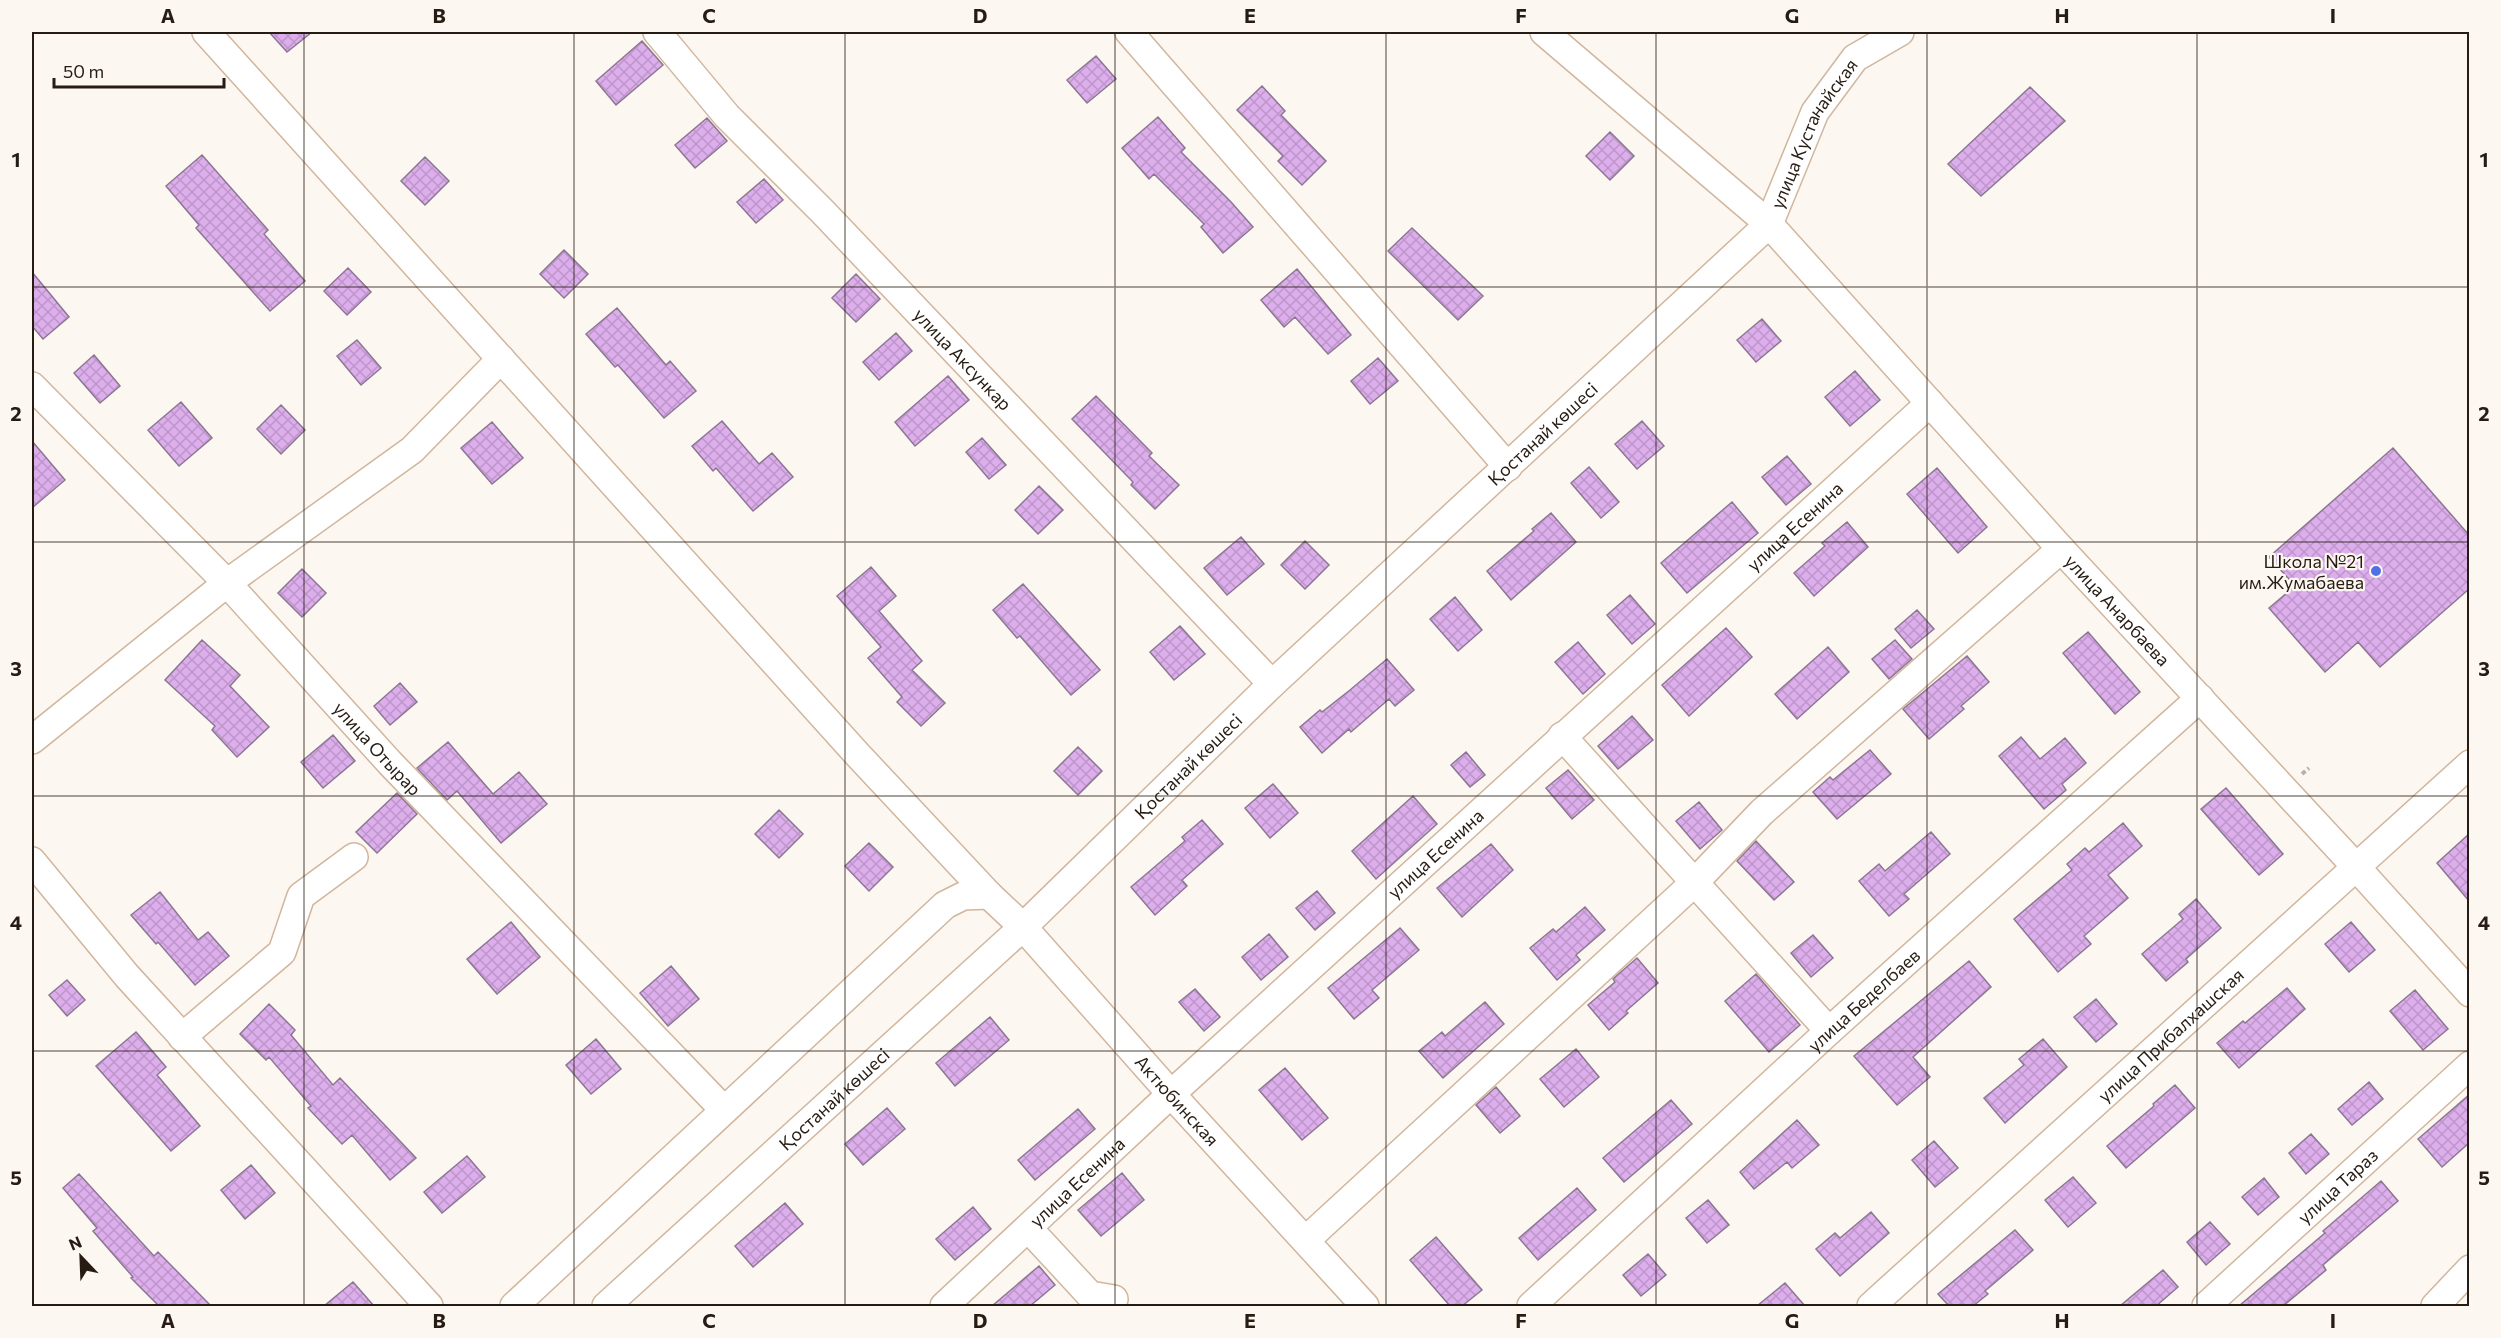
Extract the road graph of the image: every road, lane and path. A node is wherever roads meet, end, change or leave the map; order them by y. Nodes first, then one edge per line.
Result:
1 (206, 32) edge
2 (657, 32) edge
3 (1129, 32) edge
4 (1544, 32) edge
5 (1900, 32) edge
6 (1769, 224) junction
7 (501, 359) junction
8 (32, 386) edge
9 (1930, 403) junction
10 (1508, 467) junction
11 (2061, 549) junction
12 (227, 583) junction
13 (1272, 684) junction
14 (2200, 698) junction
15 (1562, 736) junction
16 (32, 740) edge
17 (2469, 764) edge
18 (354, 857) dead end
19 (32, 861) edge
20 (2357, 868) junction
21 (1694, 883) junction
22 (989, 895) junction
23 (1023, 927) junction
24 (2469, 993) edge
25 (1829, 1031) junction
26 (182, 1037) junction
27 (2469, 1065) edge
28 (1171, 1094) junction
29 (724, 1110) junction
30 (1028, 1228) junction
31 (1306, 1240) junction
32 (2469, 1269) edge
33 (1114, 1299) dead end
34 (429, 1306) edge
35 (514, 1306) edge
36 (606, 1306) edge
37 (944, 1306) edge
38 (1365, 1306) edge
39 (1532, 1306) edge
40 (1871, 1306) edge
41 (2206, 1306) edge
42 (2435, 1306) edge

1 - 7 street, Актюбинская
2 - 13 street, улица Аксункар
3 - 10 street
4 - 6 street, улица Анарбаева
5 - 6 street, улица Кустанайская
6 - 9 street, улица Анарбаева
6 - 10 street, Қостанай көшесі
7 - 12 street
7 - 22 street, Актюбинская
8 - 12 street, улица Отырар
9 - 11 street, улица Анарбаева
9 - 15 street, улица Есенина
10 - 13 street, Қостанай көшесі
11 - 14 street, улица Анарбаева
11 - 21 street
12 - 16 street
12 - 29 street, улица Отырар
13 - 23 street, Қостанай көшесі
14 - 20 street, улица Анарбаева
14 - 25 street, улица Беделбаев
15 - 21 street
15 - 28 street, улица Есенина
17 - 20 street, улица Прибалхашская
18 - 26 street
19 - 26 street
20 - 24 street, улица Анарбаева
20 - 40 street, улица Прибалхашская
21 - 25 street
21 - 31 street
22 - 23 street, Актюбинская
22 - 29 street
23 - 28 street, Актюбинская
23 - 36 street, Қостанай көшесі
25 - 39 street, улица Беделбаев
26 - 34 street
27 - 41 street, улица Тараз
28 - 30 street, улица Есенина
28 - 31 street, Актюбинская
29 - 35 street
30 - 33 street
30 - 37 street, улица Есенина
31 - 38 street, Актюбинская
32 - 42 street

